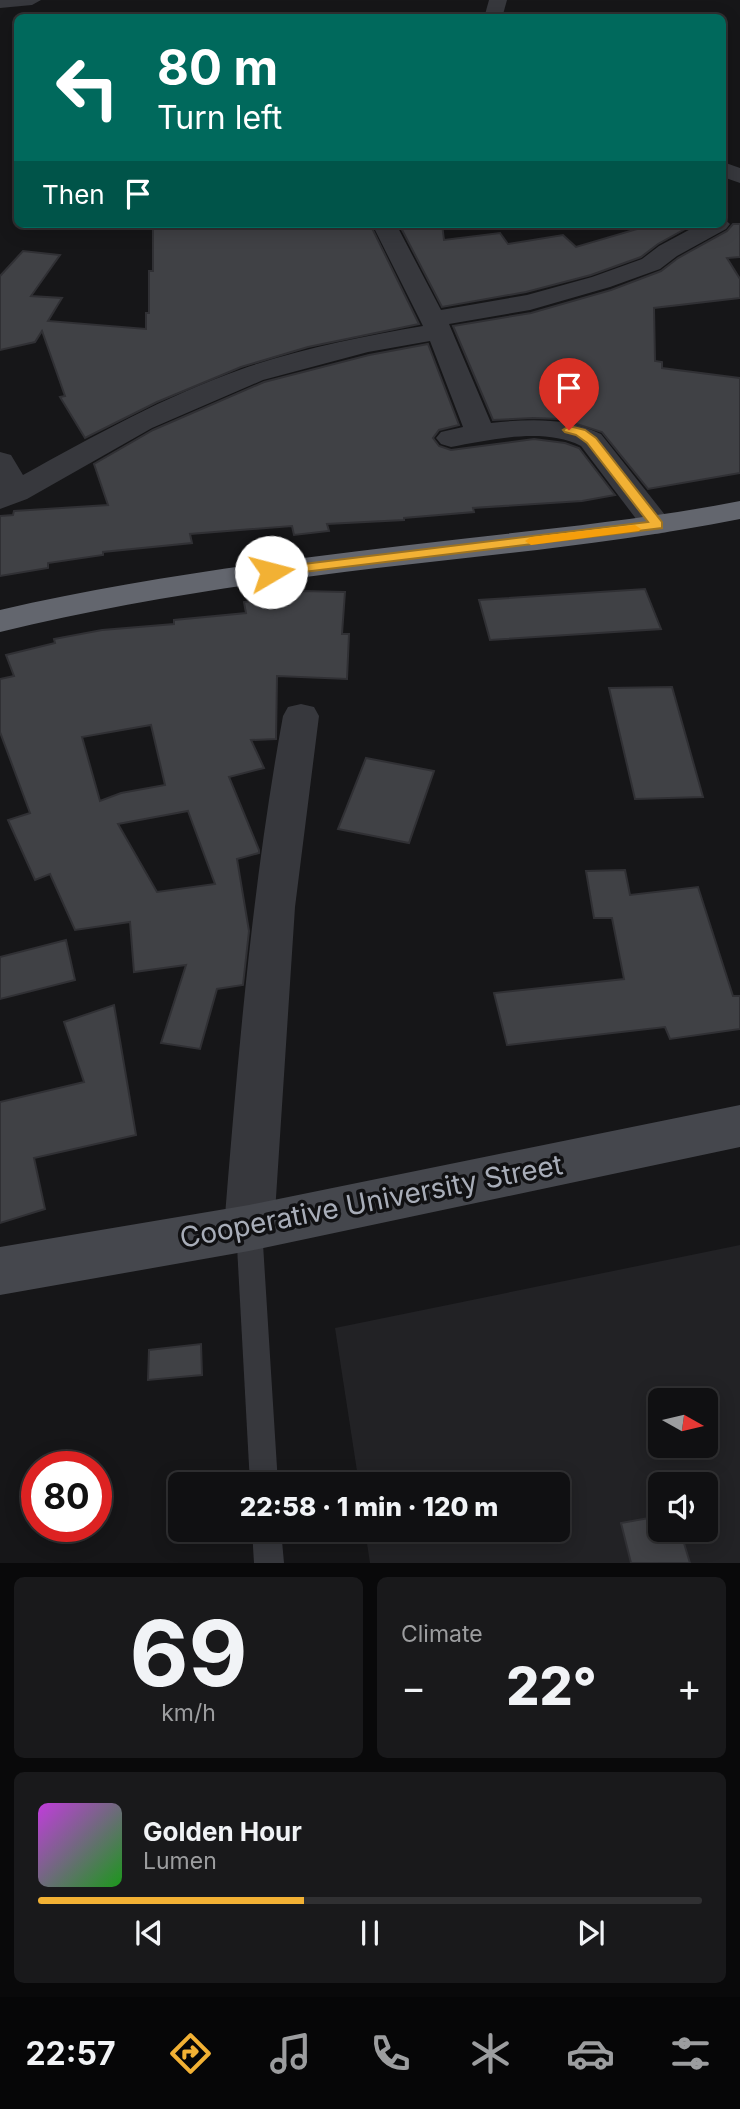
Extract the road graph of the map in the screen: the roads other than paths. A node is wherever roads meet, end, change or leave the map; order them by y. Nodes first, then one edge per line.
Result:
1 (32, 0) edge
2 (0, 3) edge
3 (386, 228) edge
4 (711, 228) edge
5 (436, 325) junction
6 (0, 461) edge
7 (8, 496) edge
8 (740, 510) edge
9 (657, 525) junction
10 (0, 621) edge
11 (301, 716) dead end
12 (740, 1126) edge
13 (249, 1228) junction
14 (0, 1270) edge
15 (263, 1472) edge
16 (268, 1542) edge
17 (269, 1563) edge

1 - 2 street
3 - 5 street
4 - 5 street
5 - 7 street
5 - 9 street
6 - 7 street
8 - 9 highway
9 - 10 highway
11 - 13 street
12 - 13 street, Cooperative University Street
13 - 14 street, Cooperative University Street
13 - 15 lane
16 - 17 lane

